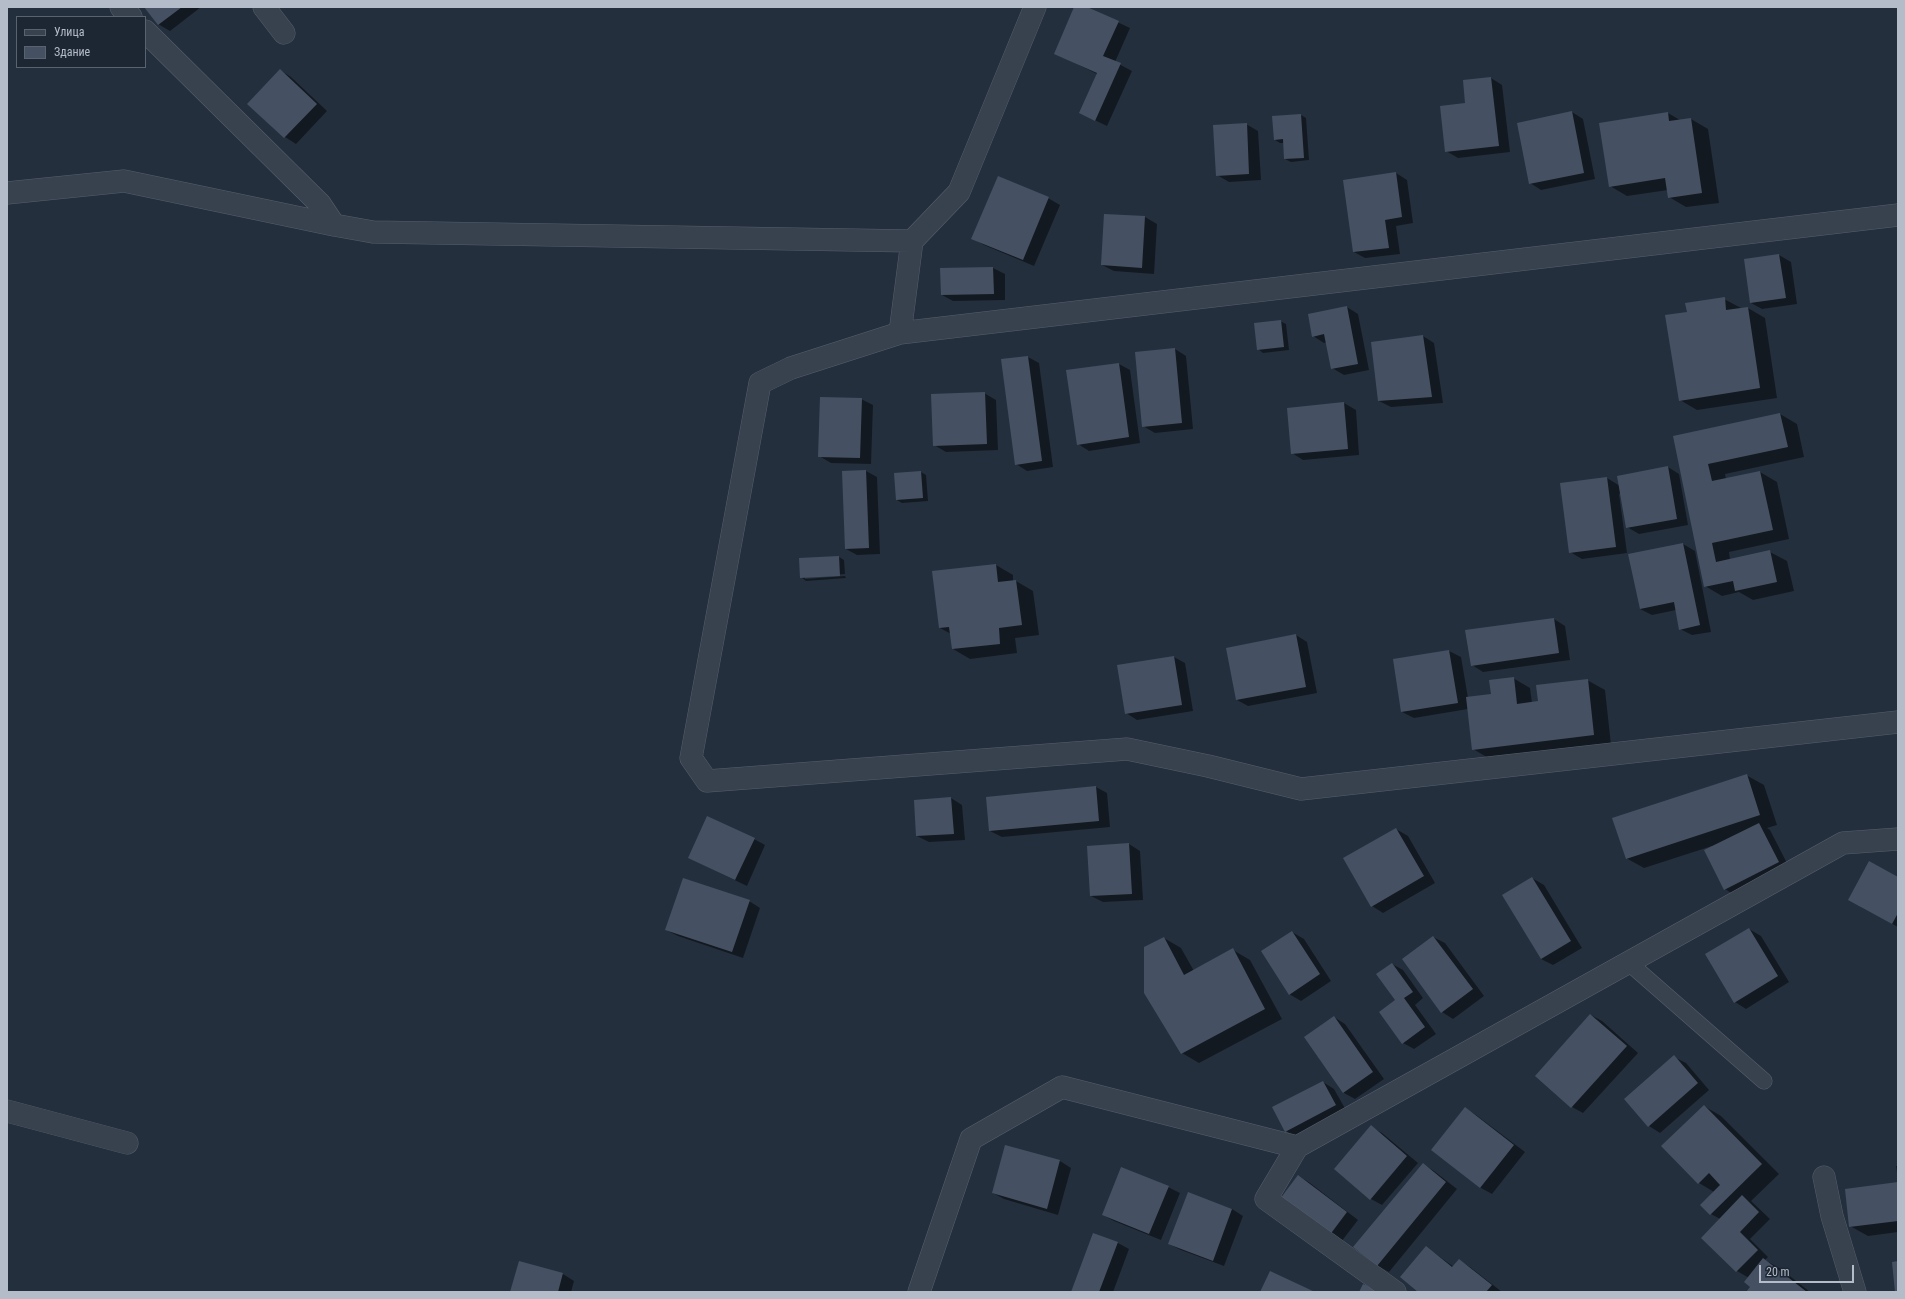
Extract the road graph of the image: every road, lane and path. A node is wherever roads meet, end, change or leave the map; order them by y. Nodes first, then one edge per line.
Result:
1 (121, 7) edge
2 (264, 7) edge
3 (1035, 7) edge
4 (130, 16) edge
5 (146, 32) edge
6 (284, 33) dead end
7 (7, 193) edge
8 (1898, 215) edge
9 (334, 225) junction
10 (912, 241) junction
11 (900, 333) junction
12 (1898, 722) edge
13 (1898, 839) edge
14 (1628, 962) junction
15 (1764, 1081) dead end
16 (7, 1111) edge
17 (127, 1144) dead end
18 (1297, 1146) junction
19 (1824, 1177) dead end
20 (919, 1292) edge
21 (1395, 1292) edge
22 (1855, 1292) edge

1 - 4 street
2 - 6 street
3 - 10 street
5 - 9 street
7 - 9 street
8 - 11 street
9 - 10 street
10 - 11 street
11 - 12 street
13 - 14 street
14 - 15 lane
14 - 18 street
16 - 17 street
18 - 20 street
18 - 21 street
19 - 22 street

